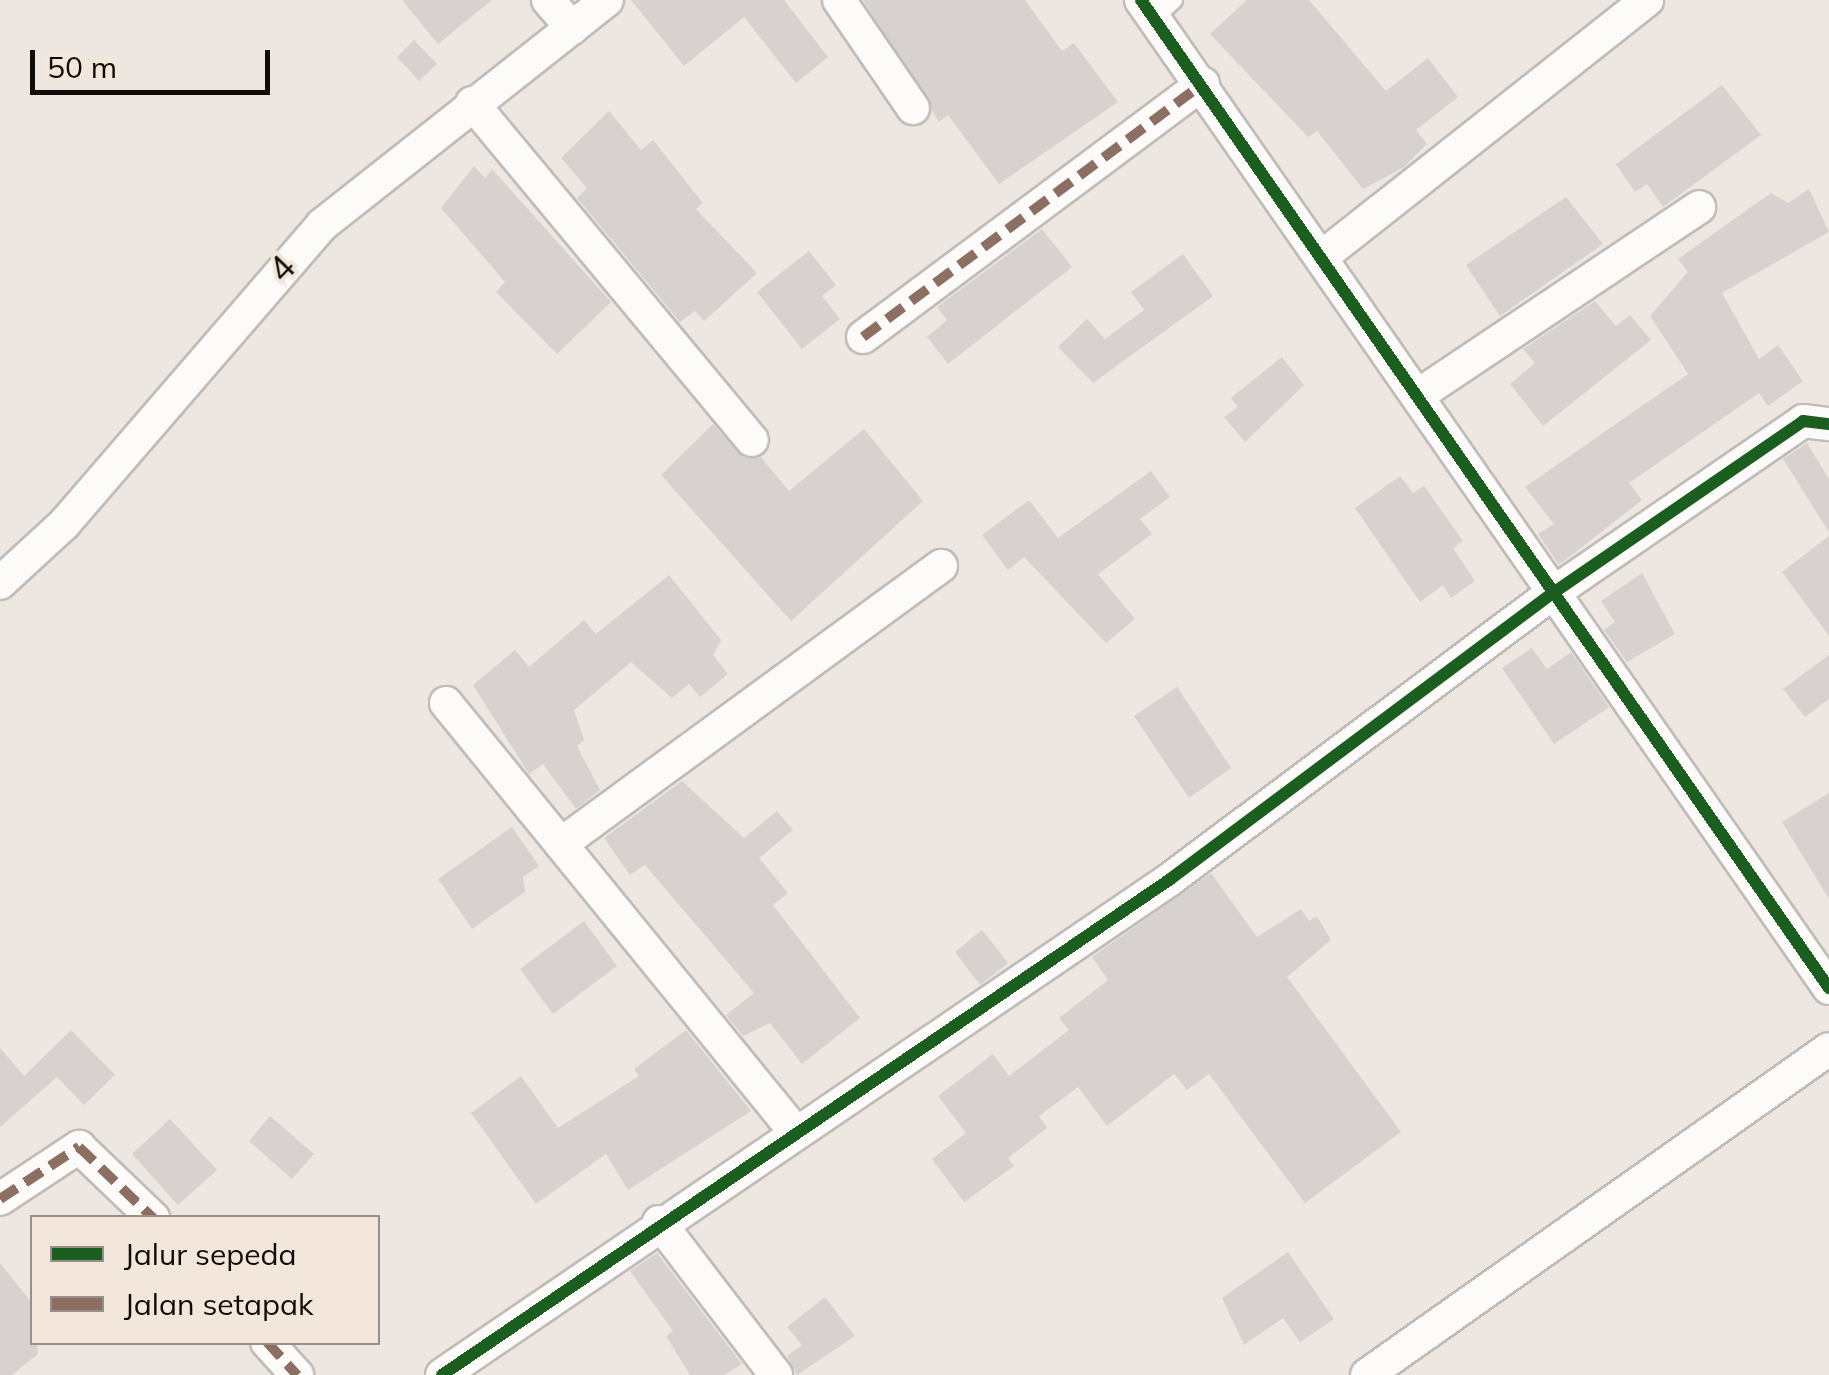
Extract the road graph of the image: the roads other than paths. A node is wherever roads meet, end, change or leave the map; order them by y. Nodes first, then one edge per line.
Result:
1 (548, 0) edge
2 (607, 0) edge
3 (839, 0) edge
4 (1646, 0) edge
5 (1156, 6) edge
6 (572, 28) junction
7 (1203, 84) junction
8 (472, 103) junction
9 (913, 108) dead end
10 (1699, 207) dead end
11 (1323, 256) junction
12 (863, 338) dead end
13 (1420, 394) junction
14 (1829, 424) edge
15 (752, 440) dead end
16 (941, 566) dead end
17 (0, 583) edge
18 (1556, 591) junction
19 (446, 703) dead end
20 (561, 844) junction
21 (1817, 947) edge
22 (1829, 988) edge
23 (1824, 1053) edge
24 (792, 1128) junction
25 (0, 1200) edge
26 (150, 1215) edge
27 (659, 1222) junction
28 (270, 1345) edge
29 (297, 1375) edge
30 (442, 1375) edge
31 (776, 1375) edge
32 (1366, 1375) edge

1 - 6 street
2 - 6 street, 4
3 - 9 street
4 - 11 street
5 - 7 street
6 - 8 street, 4
7 - 11 street
7 - 12 street
8 - 15 street
8 - 17 street, 4
10 - 13 street
11 - 13 street
13 - 18 street
14 - 18 street
16 - 20 street
18 - 21 street
18 - 24 street
19 - 20 street
20 - 24 street
21 - 22 street
23 - 32 street
24 - 27 street
25 - 26 street
27 - 30 street
27 - 31 street
28 - 29 street

